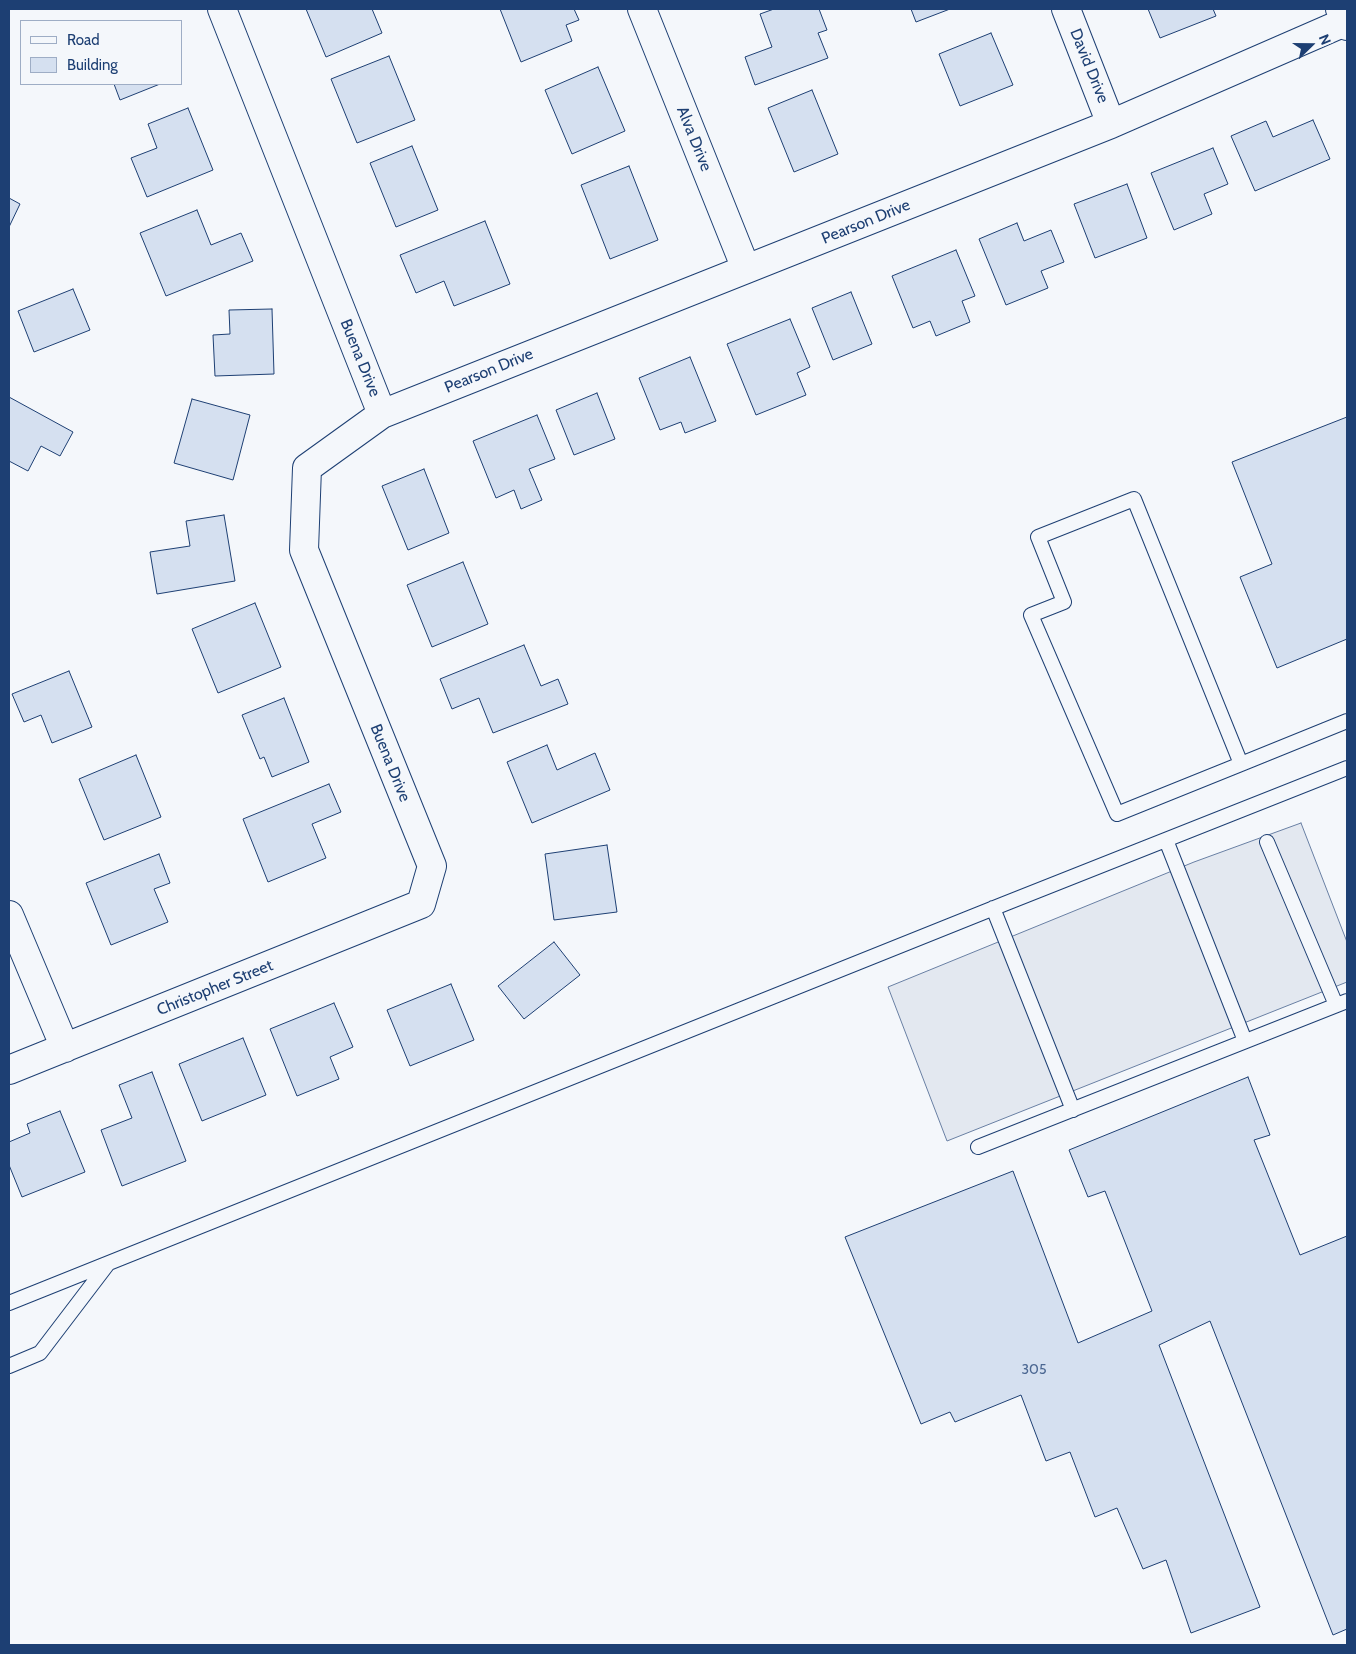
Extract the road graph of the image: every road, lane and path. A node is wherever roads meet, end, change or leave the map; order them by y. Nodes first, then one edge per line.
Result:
1 (222, 9) edge
2 (642, 9) edge
3 (1066, 9) edge
4 (1344, 19) edge
5 (1112, 124) junction
6 (746, 269) junction
7 (382, 414) junction
8 (1347, 721) edge
9 (1241, 764) junction
10 (1347, 768) edge
11 (1166, 840) junction
12 (1267, 842) dead end
13 (421, 904) joint
14 (993, 908) junction
15 (9, 914) edge
16 (1342, 1003) edge
17 (1245, 1041) junction
18 (66, 1048) junction
19 (9, 1070) edge
20 (1073, 1110) junction
21 (978, 1147) dead end
22 (108, 1264) junction
23 (9, 1303) edge
24 (9, 1366) edge

1 - 7 street, Buena Drive
2 - 6 street, Alva Drive
3 - 5 street, David Drive
4 - 5 street, Pearson Drive
5 - 6 street, Pearson Drive
6 - 7 street, Pearson Drive
7 - 13 street, Buena Drive
8 - 9 lane
9 - 9 lane
10 - 11 lane
11 - 14 lane
11 - 17 lane
12 - 16 lane
13 - 18 street, Christopher Street
14 - 20 lane
14 - 22 lane
15 - 18 street
16 - 17 lane
17 - 20 lane
18 - 19 street, Christopher Street
20 - 21 lane
22 - 23 lane
22 - 24 lane

